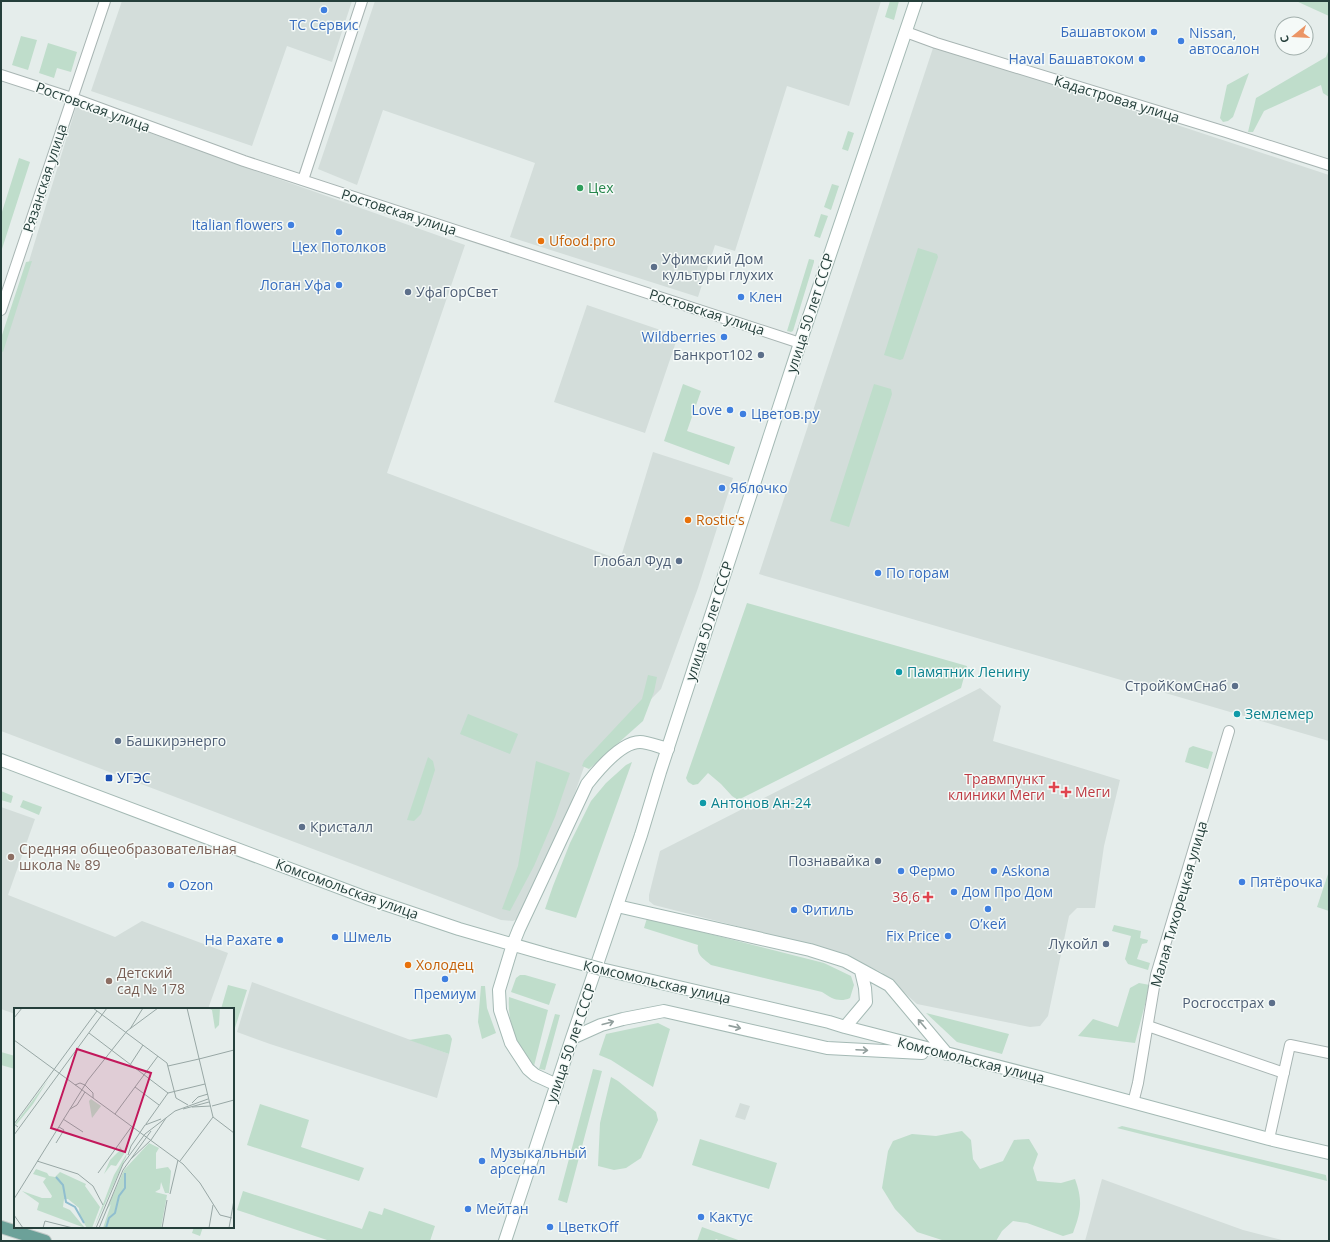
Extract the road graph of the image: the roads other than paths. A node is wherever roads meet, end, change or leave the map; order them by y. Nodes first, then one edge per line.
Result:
1 (105, 1) edge
2 (362, 1) edge
3 (916, 1) edge
4 (906, 32) junction
5 (1, 75) edge
6 (72, 98) junction
7 (1329, 165) edge
8 (303, 180) junction
9 (1, 310) edge
10 (800, 343) junction
11 (1229, 731) dead end
12 (668, 749) junction
13 (1, 760) edge
14 (617, 906) junction
15 (513, 944) junction
16 (862, 971) junction
17 (1148, 1026) junction
18 (845, 1027) junction
19 (572, 1038) junction
20 (1329, 1053) edge
21 (947, 1054) junction
22 (1284, 1073) junction
23 (557, 1085) junction
24 (1133, 1103) junction
25 (1269, 1139) junction
26 (1329, 1153) edge
27 (1, 1227) edge
28 (45, 1241) edge
29 (505, 1241) edge

1 - 6 street, Рязанская улица
2 - 8 street
3 - 4 main road, улица 50 лет СССР
4 - 7 street, Кадастровая улица
4 - 10 main road, улица 50 лет СССР
5 - 6 street, Ростовская улица
6 - 8 street, Ростовская улица
6 - 9 street, Рязанская улица
8 - 10 street, Ростовская улица
10 - 12 main road, улица 50 лет СССР
11 - 17 street, Малая Тихорецкая улица
12 - 14 main road, улица 50 лет СССР
12 - 15 main road
13 - 15 main road, Комсомольская улица
14 - 16 main road
14 - 19 main road, улица 50 лет СССР
15 - 18 main road, Комсомольская улица, bridge
15 - 23 main road
16 - 18 main road
21 -> 16 main road
17 - 22 street
17 - 24 street, Малая Тихорецкая улица
18 - 21 main road, Комсомольская улица
19 -> 21 main road
19 - 23 main road, улица 50 лет СССР
20 - 22 street
21 - 24 main road, Комсомольская улица
22 - 25 street
23 - 29 main road, улица 50 лет СССР
24 - 25 main road, Комсомольская улица
25 - 26 main road, Комсомольская улица
27 - 28 main road

